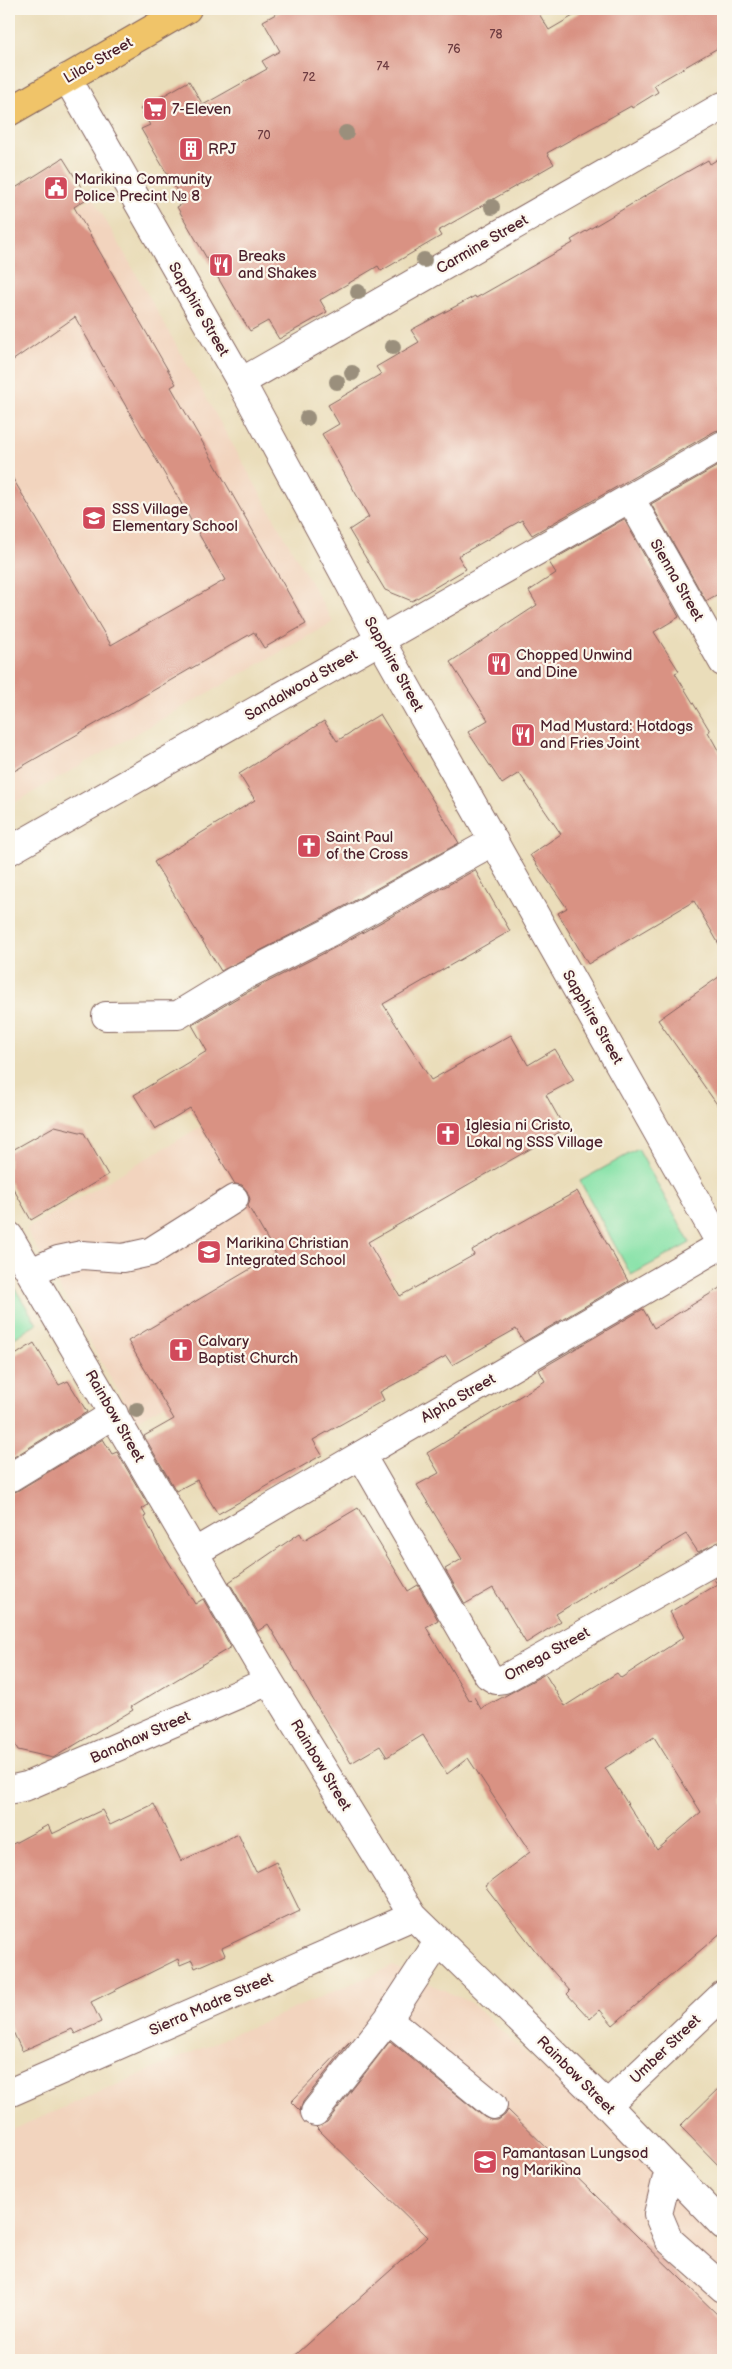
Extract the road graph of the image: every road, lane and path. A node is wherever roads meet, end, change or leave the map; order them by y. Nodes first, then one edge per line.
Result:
1 (187, 9) edge
2 (67, 78) junction
3 (723, 106) edge
4 (9, 112) edge
5 (241, 382) junction
6 (723, 445) edge
7 (630, 498) junction
8 (380, 640) junction
9 (723, 662) edge
10 (494, 841) junction
11 (9, 851) edge
12 (106, 1016) dead end
13 (234, 1199) dead end
14 (9, 1236) edge
15 (722, 1246) edge
16 (31, 1272) junction
17 (114, 1414) junction
18 (361, 1455) junction
19 (9, 1478) edge
20 (195, 1552) junction
21 (723, 1556) edge
22 (269, 1681) junction
23 (9, 1790) edge
24 (413, 1916) junction
25 (439, 1941) junction
26 (723, 1995) edge
27 (388, 2019) junction
28 (9, 2093) edge
29 (494, 2105) dead end
30 (607, 2105) junction
31 (315, 2112) dead end
32 (669, 2169) junction
33 (723, 2225) edge
34 (723, 2288) edge

1 - 2 main road, Lilac Street
2 - 4 main road, Lilac Street
2 - 5 street, Sapphire Street
3 - 5 street, Carmine Street
5 - 8 street, Sapphire Street
6 - 7 street, Sandalwood Street
7 - 8 street, Sandalwood Street
7 - 9 street, Sienna Street
8 - 10 street, Sapphire Street
8 - 11 street, Sandalwood Street
10 - 12 street
10 - 15 street, Sapphire Street
13 - 16 street
14 - 16 street, Rainbow Street
15 - 18 street, Alpha Street
16 - 17 street, Rainbow Street
17 - 19 street
17 - 20 street, Rainbow Street
18 - 20 street, Alpha Street
18 - 21 street, Omega Street
20 - 22 street, Rainbow Street
22 - 23 street, Banahaw Street
22 - 24 street, Rainbow Street
24 - 25 street, Rainbow Street
24 - 28 street, Sierra Madre Street
25 - 27 street
25 - 30 street, Rainbow Street
26 - 30 street, Umber Street
27 - 29 street
27 - 31 street
30 - 32 street, Rainbow Street
32 - 33 street, Rainbow Street
32 - 34 street

